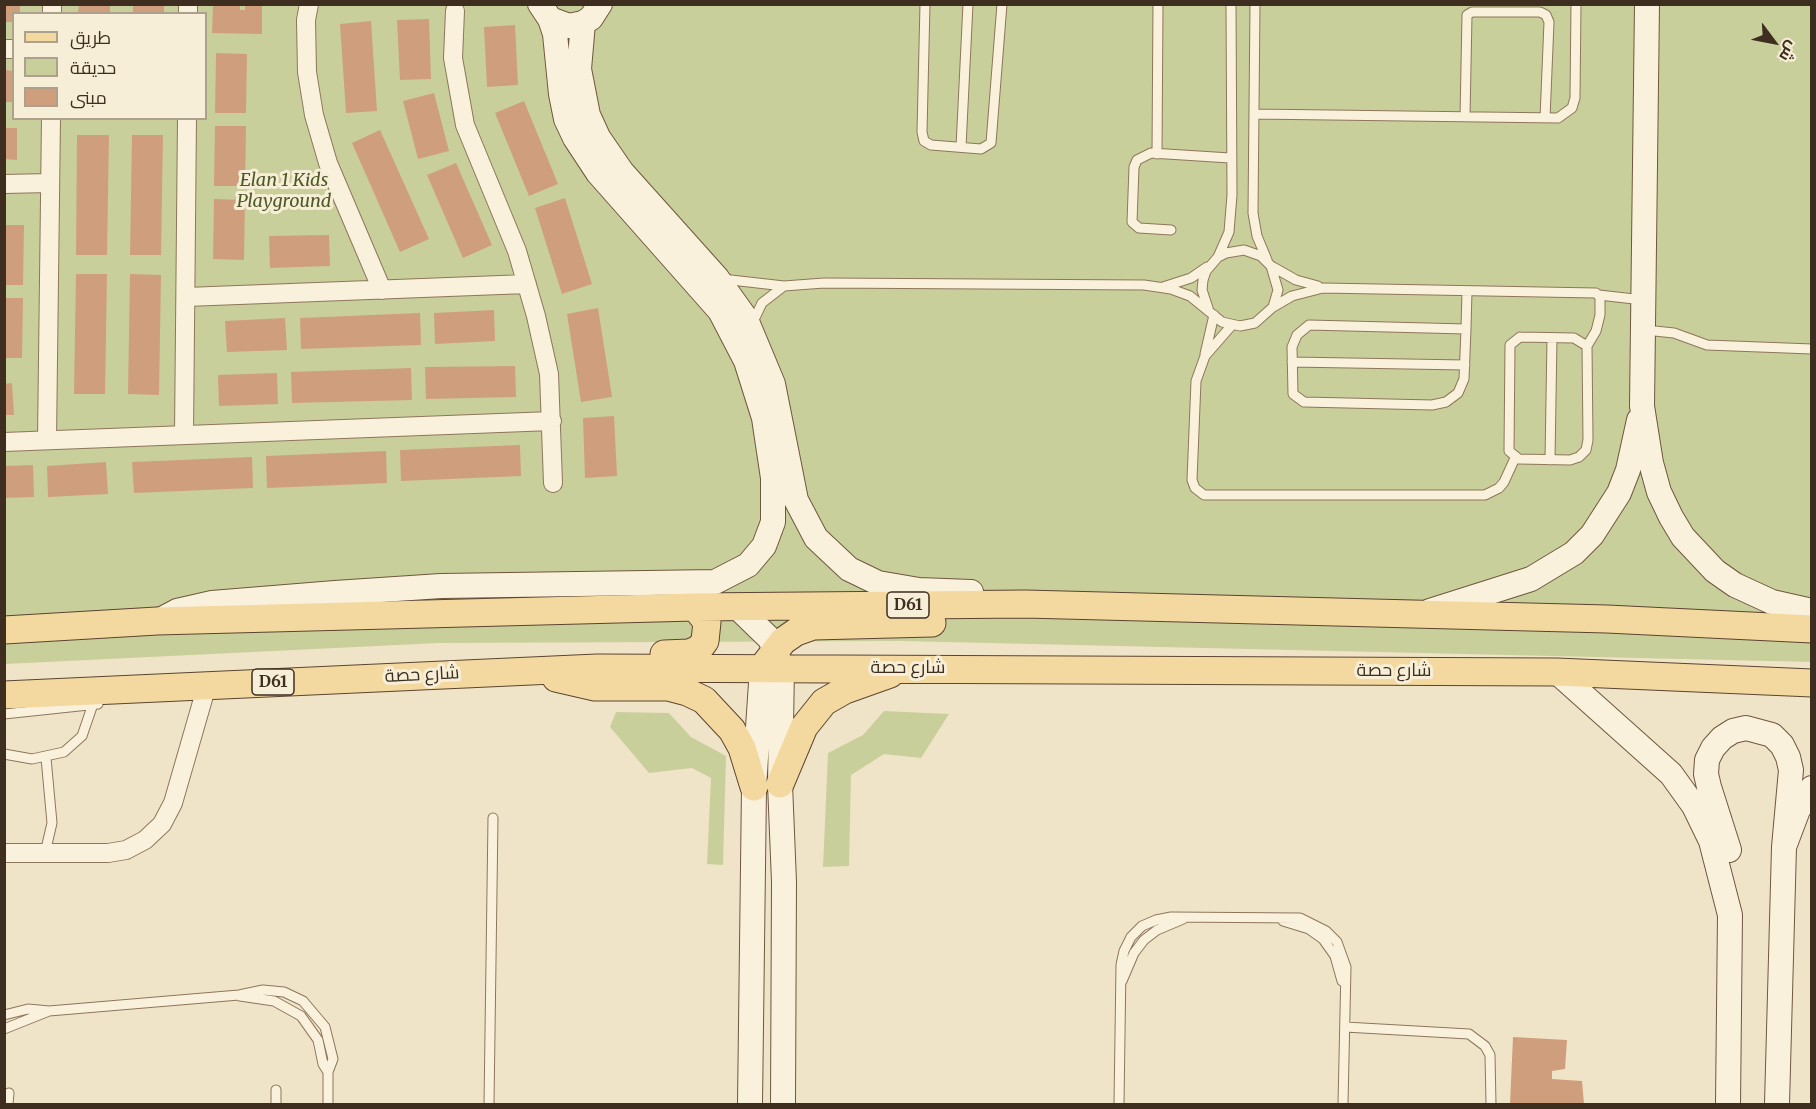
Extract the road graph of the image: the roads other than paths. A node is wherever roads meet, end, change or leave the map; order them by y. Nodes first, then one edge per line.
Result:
1 (309, 4) edge
2 (600, 4) edge
3 (925, 4) edge
4 (968, 4) edge
5 (1002, 4) edge
6 (1158, 4) edge
7 (1231, 4) edge
8 (1255, 4) edge
9 (1576, 4) edge
10 (1647, 4) edge
11 (539, 9) edge
12 (455, 11) dead end
13 (583, 23) junction
14 (1254, 114) junction
15 (1465, 117) junction
16 (1545, 118) junction
17 (51, 120) edge
18 (187, 120) edge
19 (961, 147) junction
20 (1157, 154) junction
21 (1230, 158) junction
22 (50, 183) junction
23 (4, 184) edge
24 (1171, 230) dead end
25 (1215, 260) junction
26 (1270, 264) junction
27 (717, 278) junction
28 (527, 285) junction
29 (784, 286) junction
30 (1162, 287) junction
31 (1323, 288) junction
32 (382, 290) junction
33 (1467, 291) junction
34 (1599, 295) junction
35 (186, 297) junction
36 (1643, 300) junction
37 (1273, 307) junction
38 (1211, 312) junction
39 (1232, 325) junction
40 (751, 328) junction
41 (1466, 329) junction
42 (1643, 330) junction
43 (1552, 338) junction
44 (1587, 346) junction
45 (1812, 349) edge
46 (1205, 356) junction
47 (1292, 363) junction
48 (1465, 365) junction
49 (1642, 406) junction
50 (552, 421) junction
51 (184, 434) junction
52 (47, 441) junction
53 (4, 442) edge
54 (1515, 458) junction
55 (1550, 460) junction
56 (553, 483) dead end
57 (1025, 604) junction
58 (1118, 606) junction
59 (737, 607) junction
60 (695, 608) junction
61 (1812, 611) edge
62 (1421, 613) junction
63 (158, 621) junction
64 (1812, 629) edge
65 (4, 630) edge
66 (773, 662) junction
67 (597, 668) junction
68 (905, 668) junction
69 (542, 670) junction
70 (1557, 672) junction
71 (1812, 683) edge
72 (207, 686) junction
73 (117, 688) junction
74 (4, 695) edge
75 (93, 704) junction
76 (4, 714) edge
77 (4, 754) edge
78 (46, 758) junction
79 (767, 785) junction
80 (1812, 788) edge
81 (494, 818) dead end
82 (1784, 847) junction
83 (4, 853) edge
84 (45, 853) junction
85 (1730, 915) junction
86 (49, 1011) junction
87 (4, 1015) edge
88 (1345, 1027) junction
89 (4, 1029) edge
90 (276, 1090) dead end
91 (9, 1093) dead end
92 (9, 1104) edge
93 (276, 1104) edge
94 (328, 1104) edge
95 (489, 1104) edge
96 (750, 1104) edge
97 (783, 1104) edge
98 (1119, 1104) edge
99 (1343, 1104) edge
100 (1491, 1104) edge
101 (1728, 1104) edge
102 (1777, 1104) edge

1 - 32 street
2 - 13 street
3 - 19 lane
4 - 19 lane
5 - 19 lane
6 - 20 lane
7 - 21 lane
8 - 14 lane
9 - 16 lane
10 - 36 street
11 - 13 street
11 - 63 street
12 - 28 street
13 - 27 street
14 - 15 lane
14 - 26 lane
15 - 16 lane
15 - 16 lane
17 - 22 street
18 - 35 street
20 - 21 lane
20 - 24 lane
21 - 25 lane
22 - 23 street
22 - 52 street
25 - 26 lane
25 - 30 lane
25 - 38 lane
26 - 31 lane
26 - 37 lane
27 - 29 lane
27 - 40 street
28 - 32 street
28 - 50 street
29 - 30 lane
29 - 40 lane
30 - 38 lane
31 - 33 lane
31 - 37 lane
32 - 35 street
33 - 34 lane
33 - 41 lane
34 - 36 lane
34 - 44 lane
35 - 51 street
36 - 42 street
37 - 39 lane
38 - 39 lane
38 - 46 lane
39 - 46 lane
40 - 57 street
41 - 47 lane
41 - 48 lane
42 - 45 lane
42 - 49 street
43 - 44 lane
43 - 54 lane
43 - 55 lane
44 - 55 lane
46 - 54 lane
47 - 48 lane
47 - 48 lane
49 - 61 street
49 - 62 street
50 - 51 street
50 - 56 street
51 - 52 street
52 - 53 street
54 - 55 lane
57 - 58 main road, D61
57 - 59 main road, D61
58 - 62 main road, D61
58 - 66 main road
59 - 60 main road, D61
59 - 66 street
60 - 63 main road, D61
60 - 67 main road
62 - 64 main road, D61
63 - 65 main road, D61
66 - 67 main road, شارع حصة / D61
66 - 68 main road, شارع حصة / D61
66 - 79 street
67 - 69 main road, شارع حصة / D61
68 - 70 main road, شارع حصة / D61
68 - 79 main road
69 - 72 main road, شارع حصة / D61
69 - 79 main road
70 - 71 main road, شارع حصة / D61
70 - 85 street
72 - 73 main road, شارع حصة / D61
72 - 84 street
73 - 74 main road, شارع حصة / D61
73 - 75 lane
75 - 76 lane
75 - 78 lane
77 - 78 lane
78 - 84 lane
79 - 96 street
79 - 97 street
80 - 82 street
81 - 95 lane
82 - 85 street
82 - 102 street
83 - 84 street
85 - 101 street
86 - 87 lane
86 - 89 lane
86 - 94 lane
88 - 98 lane
88 - 99 lane
88 - 100 lane
90 - 93 lane
91 - 92 lane

